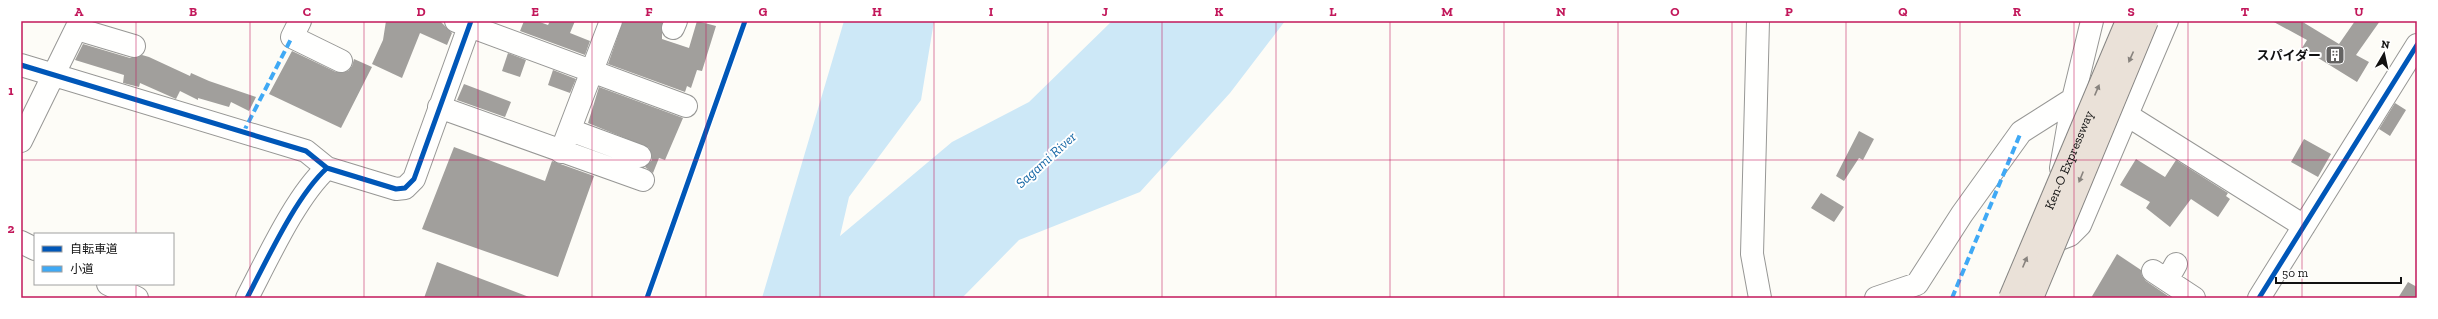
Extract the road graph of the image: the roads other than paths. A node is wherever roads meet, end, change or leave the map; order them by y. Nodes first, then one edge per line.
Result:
1 (300, 21) edge
2 (611, 21) edge
3 (1758, 21) edge
4 (2092, 21) edge
5 (2127, 21) edge
6 (2146, 21) edge
7 (2167, 21) edge
8 (465, 23) edge
9 (78, 25) edge
10 (2417, 45) edge
11 (134, 46) dead end
12 (341, 61) dead end
13 (21, 65) edge
14 (593, 72) junction
15 (54, 75) junction
16 (2073, 99) junction
17 (686, 106) dead end
18 (439, 107) junction
19 (2127, 115) junction
20 (570, 130) junction
21 (21, 141) edge
22 (561, 152) junction
23 (640, 156) dead end
24 (327, 168) junction
25 (643, 180) dead end
26 (2304, 226) junction
27 (2057, 240) junction
28 (21, 242) edge
29 (34, 248) edge
30 (2165, 272) dead end
31 (110, 285) edge
32 (137, 298) edge
33 (247, 298) edge
34 (1760, 298) edge
35 (1876, 298) edge
36 (2010, 298) edge
37 (2032, 298) edge
38 (2042, 298) edge
39 (2194, 298) edge
40 (2259, 298) edge

1 - 12 street
2 - 14 street
3 - 34 street
4 - 16 street
36 -> 5 highway, Ken-O Expressway, bridge
6 -> 37 highway, Ken-O Expressway, bridge
7 - 19 street
8 - 14 street
8 - 18 street
9 - 11 street
9 - 15 street
10 - 26 street
13 - 15 street
14 - 17 street
14 - 20 street
15 - 21 street
15 - 24 street
16 - 27 street
16 - 35 street
18 - 22 street
18 - 24 street
19 - 26 street
19 - 27 street
20 - 22 street
20 - 23 street
22 - 25 street
24 - 33 street
26 - 40 street
27 - 38 street
28 - 29 street
30 - 39 street
31 - 32 street

